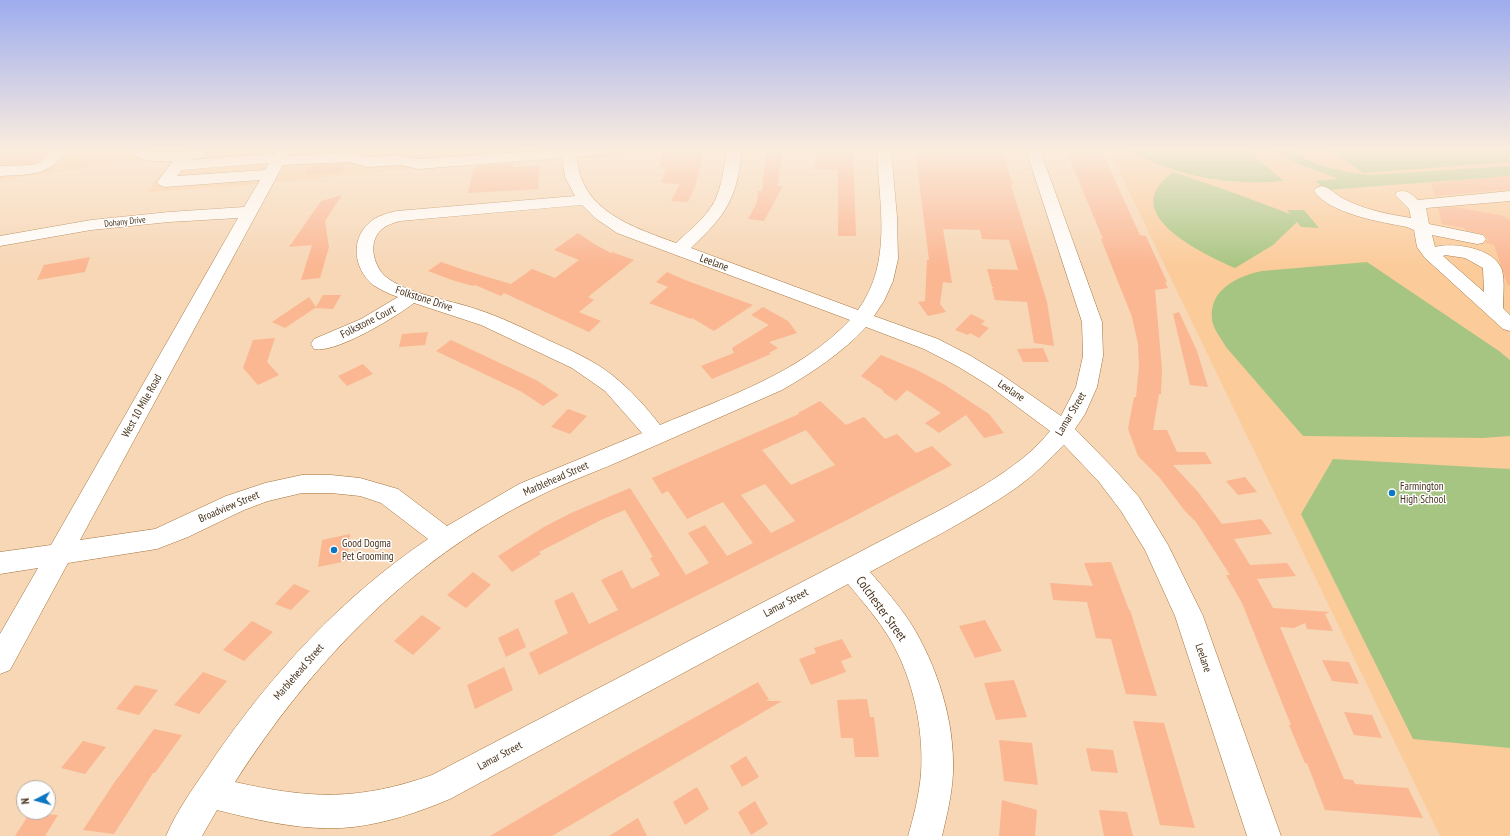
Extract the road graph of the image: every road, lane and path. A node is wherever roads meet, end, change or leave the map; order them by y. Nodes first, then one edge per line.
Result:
1 (264, 189) edge
2 (578, 189) edge
3 (726, 189) edge
4 (886, 189) edge
5 (1046, 189) edge
6 (1322, 191) dead end
7 (1403, 195) dead end
8 (1510, 196) edge
9 (585, 200) junction
10 (1417, 207) junction
11 (251, 212) junction
12 (1422, 228) junction
13 (1477, 239) dead end
14 (0, 241) edge
15 (679, 250) junction
16 (1431, 254) junction
17 (412, 296) junction
18 (1498, 304) edge
19 (862, 319) junction
20 (1510, 325) edge
21 (321, 344) dead end
22 (1064, 431) junction
23 (656, 436) junction
24 (447, 540) junction
25 (59, 555) junction
26 (0, 563) edge
27 (851, 568) junction
28 (0, 661) edge
29 (209, 792) junction
30 (183, 836) edge
31 (925, 836) edge
32 (1264, 836) edge

1 - 11 street, West 10 Mile Road
2 - 9 street, Leelane
3 - 15 street
4 - 19 street, Marblehead Street
5 - 22 street, Lamar Street
6 - 12 street
7 - 10 street
8 - 10 street
9 - 15 street, Leelane
9 - 17 street, Folkstone Drive
10 - 12 street
11 - 14 street, Dohany Drive
11 - 25 street, West 10 Mile Road
12 - 13 street
12 - 16 street
15 - 19 street, Leelane
16 - 18 street
16 - 18 street
17 - 21 street, Folkstone Court
17 - 23 street, Folkstone Drive
18 - 20 street
19 - 22 street, Leelane
19 - 23 street, Marblehead Street
22 - 27 street, Lamar Street
22 - 32 street, Leelane
23 - 24 street, Marblehead Street
24 - 25 street, Broadview Street
24 - 29 street, Marblehead Street
25 - 26 street, Broadview Street
25 - 28 street, West 10 Mile Road
27 - 29 street, Lamar Street
27 - 31 street, Colchester Street
29 - 30 street, Marblehead Street

